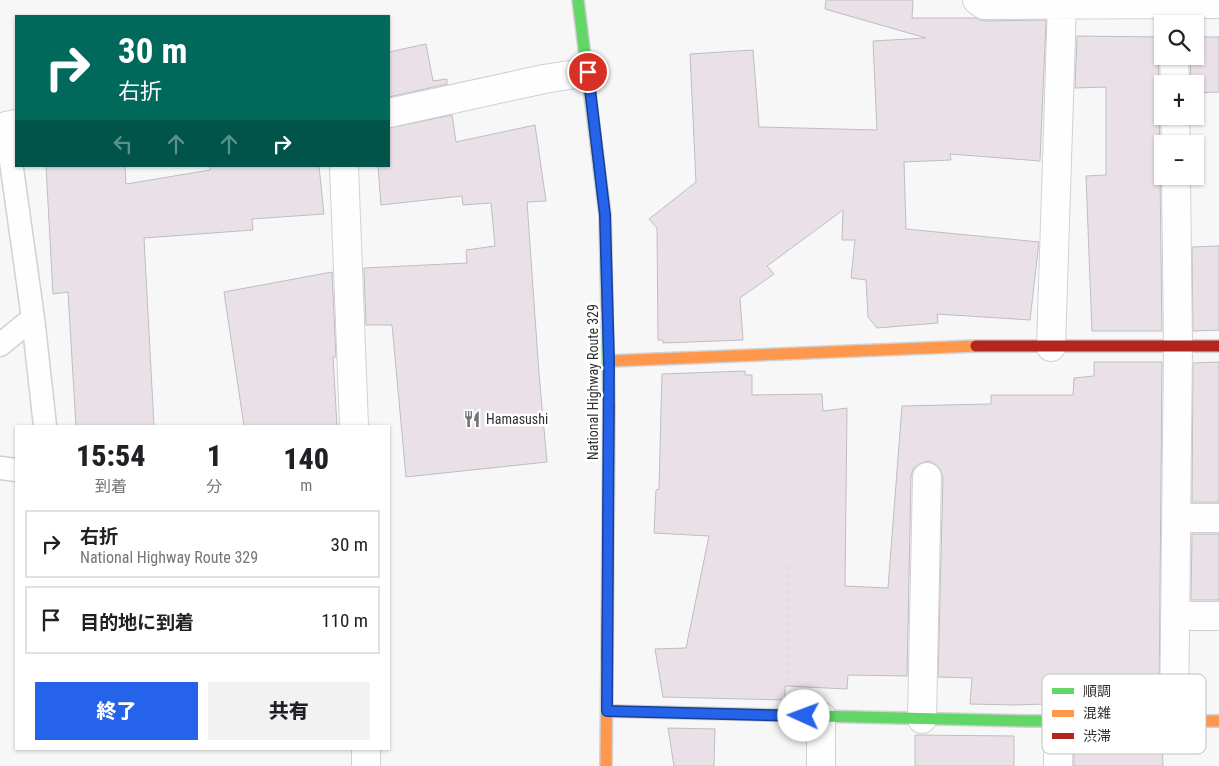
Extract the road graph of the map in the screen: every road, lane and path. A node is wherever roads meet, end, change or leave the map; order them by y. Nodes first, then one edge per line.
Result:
1 (578, 0) edge
2 (977, 0) edge
3 (1062, 4) junction
4 (1219, 4) edge
5 (1174, 14) edge
6 (588, 72) junction
7 (390, 113) edge
8 (7, 127) edge
9 (344, 167) edge
10 (1176, 185) edge
11 (33, 318) junction
12 (0, 345) edge
13 (1219, 346) edge
14 (1051, 347) junction
15 (1178, 347) junction
16 (609, 361) junction
17 (44, 425) edge
18 (354, 425) edge
19 (0, 468) edge
20 (15, 470) edge
21 (927, 477) dead end
22 (1177, 518) junction
23 (1219, 518) edge
24 (787, 566) dead end
25 (1176, 616) junction
26 (1219, 616) edge
27 (1175, 674) edge
28 (607, 711) junction
29 (786, 715) junction
30 (821, 716) junction
31 (922, 719) junction
32 (1042, 721) edge
33 (1206, 721) edge
34 (1219, 721) edge
35 (366, 750) edge
36 (366, 766) edge
37 (606, 766) edge
38 (821, 766) edge

1 - 6 main road, National Highway Route 329
2 - 3 street
3 - 5 street
3 - 14 street
4 - 5 street
6 - 7 street
6 - 16 main road, National Highway Route 329
8 - 11 lane
9 - 18 street
10 - 15 street
11 - 12 lane
11 - 17 lane
13 - 15 main road
14 - 15 main road
14 - 16 main road
15 - 22 street
16 - 28 main road, National Highway Route 329
19 - 20 lane
21 - 31 street
22 - 23 street
22 - 25 street
24 - 29 path
25 - 26 street
25 - 27 street
28 - 29 main road
28 - 37 main road, National Highway Route 329
29 - 30 main road
30 - 31 main road
30 - 38 street
31 - 32 main road
33 - 34 main road
35 - 36 street

